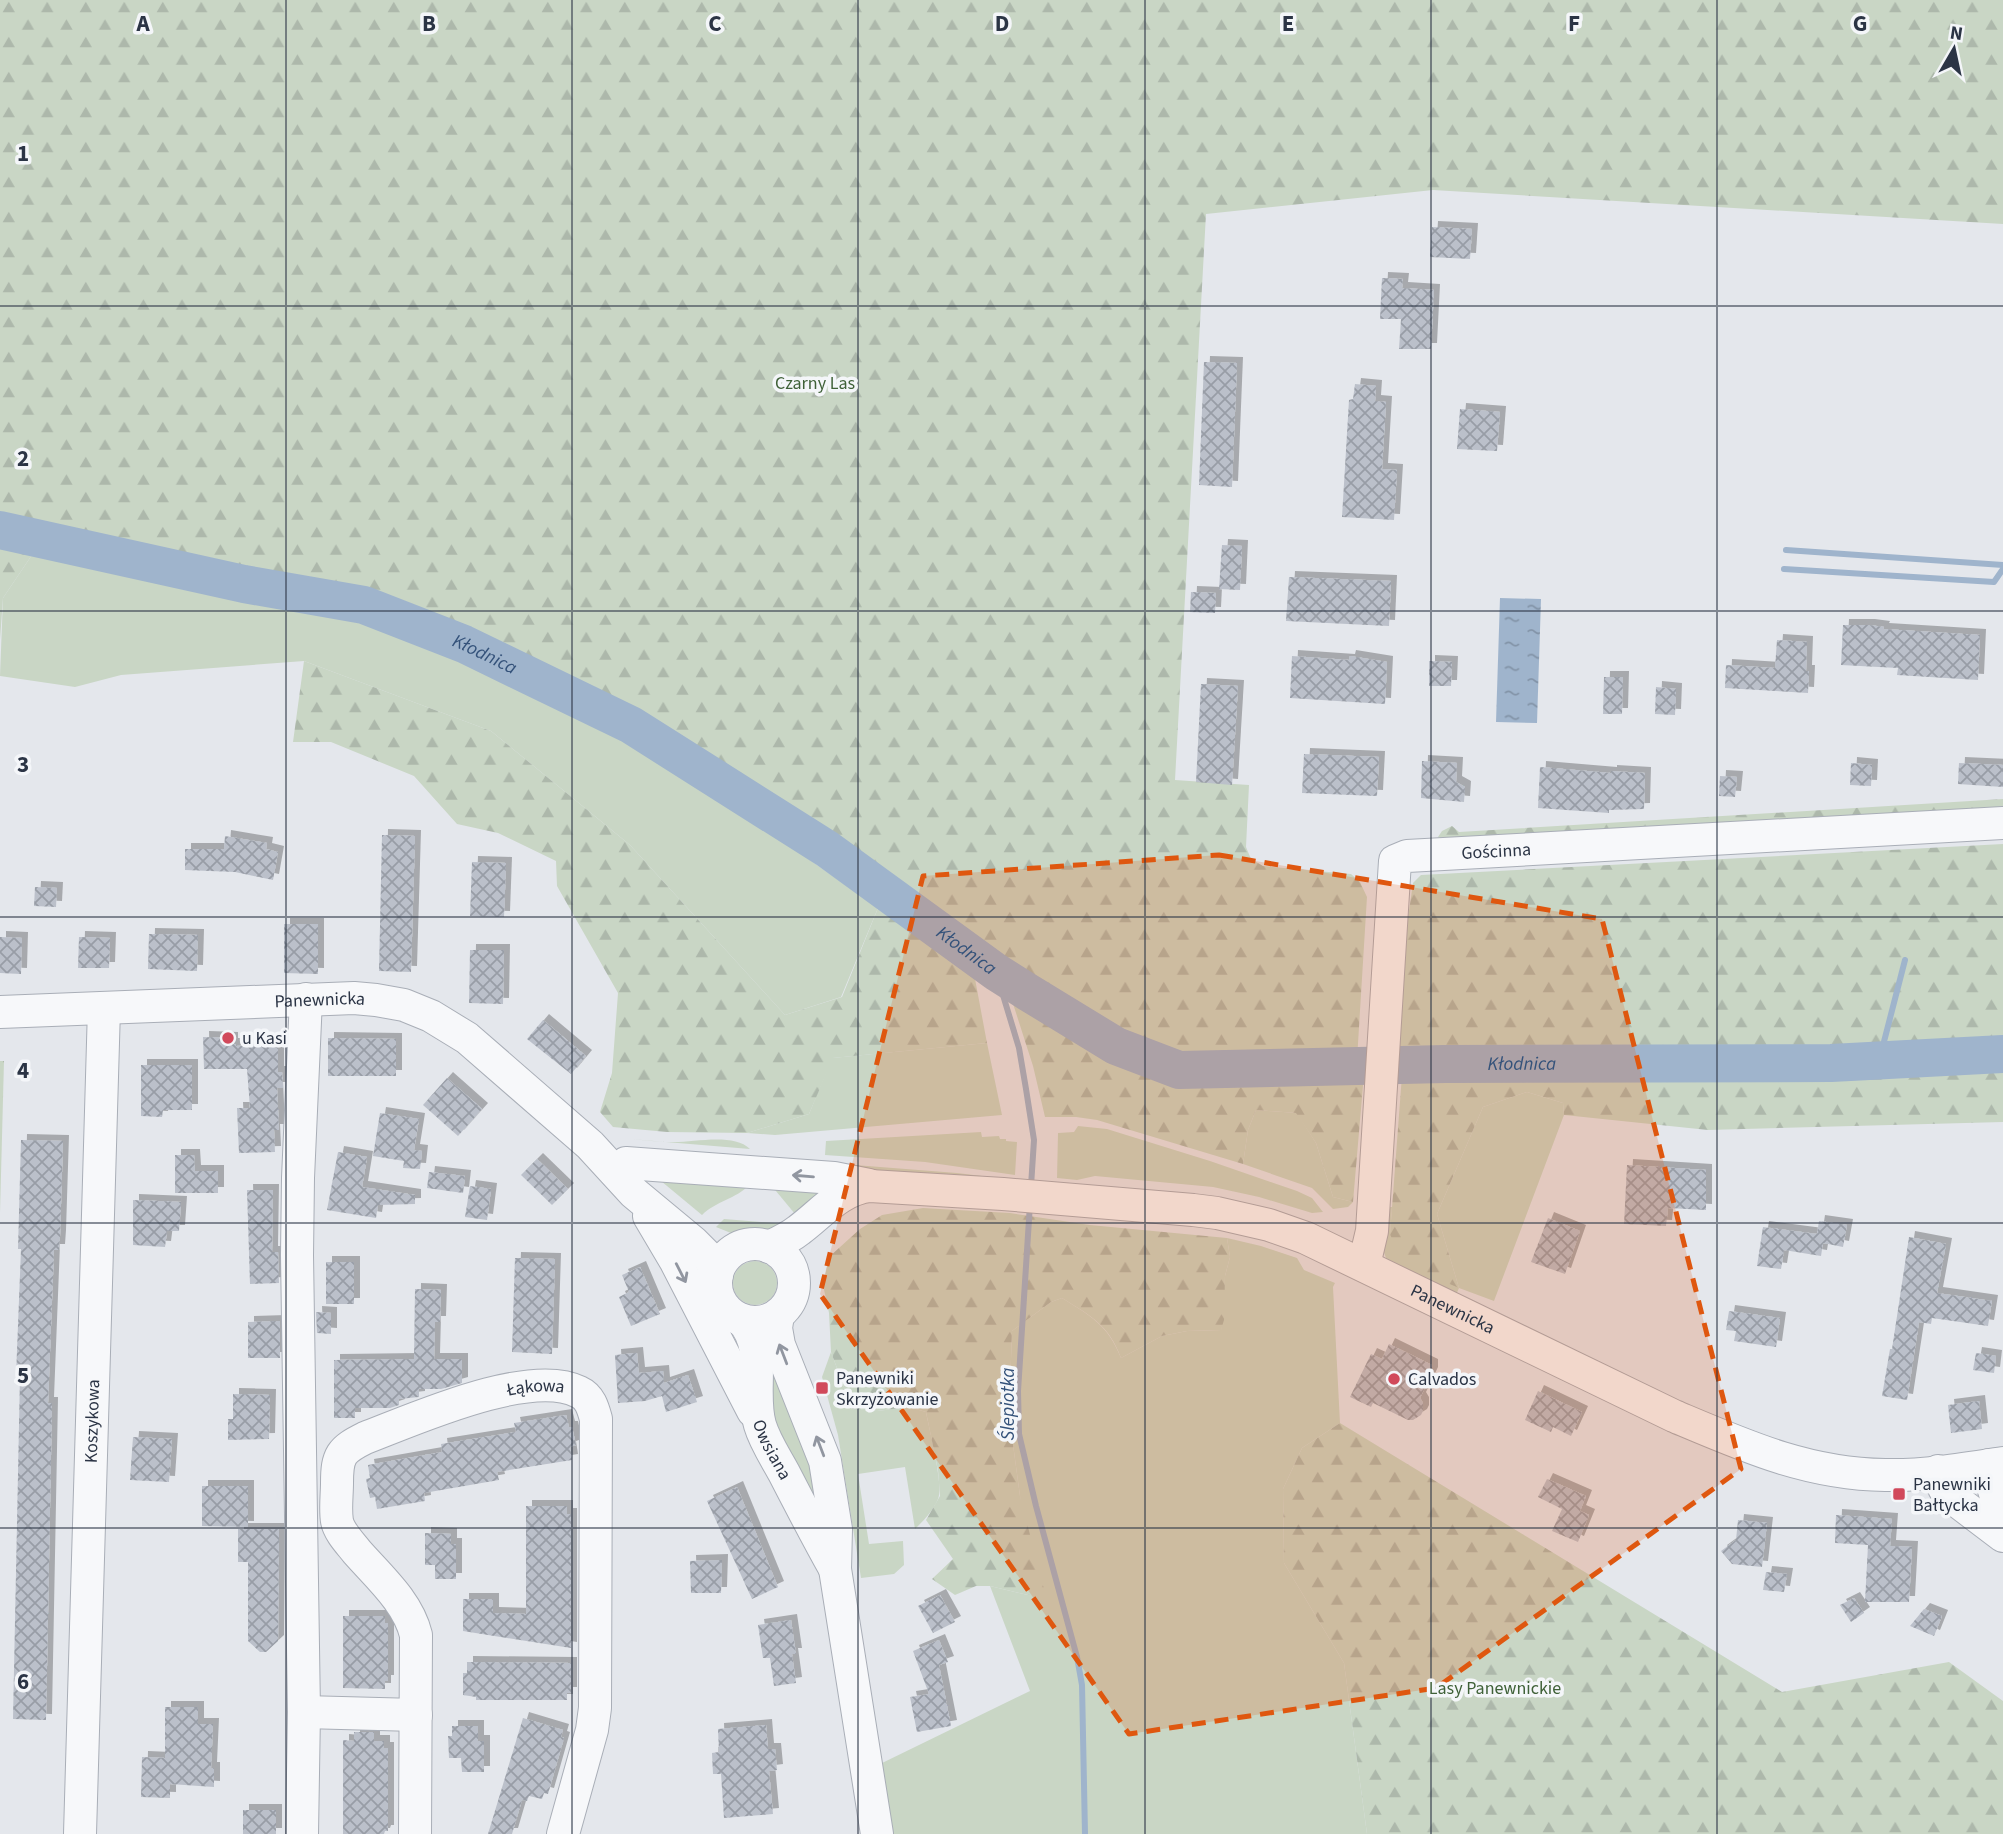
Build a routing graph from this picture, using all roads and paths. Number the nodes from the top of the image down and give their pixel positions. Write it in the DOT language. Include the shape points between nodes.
graph roads {
  1 [pos="2003,823"];
  2 [pos="306,999"];
  3 [pos="104,1008"];
  4 [pos="0,1012"];
  5 [pos="590,1145"];
  6 [pos="626,1163"];
  7 [pos="880,1187"];
  8 [pos="634,1193"];
  9 [pos="756,1246"];
  10 [pos="1364,1265"];
  11 [pos="717,1275"];
  12 [pos="793,1276"];
  13 [pos="778,1315"];
  14 [pos="742,1320"];
  15 [pos="760,1425"];
  16 [pos="1996,1464"];
  17 [pos="1938,1471"];
  18 [pos="833,1504"];
  19 [pos="802,1508"];
  20 [pos="2003,1519"];
  21 [pos="2003,1536"];
  22 [pos="835,1569"];
  23 [pos="304,1712"];
  24 [pos="416,1715"];
  25 [pos="80,1834"];
  26 [pos="303,1834"];
  27 [pos="415,1834"];
  28 [pos="563,1834"];
  29 [pos="877,1834"];
  1 -- 10 [label="street, Gościnna" via="1407,856 1395,861 1372,1231"];
  2 -- 3 [label="street, Panewnicka"];
  2 -- 5 [label="street, Panewnicka" via="376,1000 430,1016 467,1038"];
  2 -- 23 [label="street" via="297,1255"];
  3 -- 4 [label="street, Panewnicka"];
  3 -- 25 [label="street, Koszykowa"];
  5 -- 6 [label="street, Panewnicka"];
  5 -- 8 [label="street, Panewnicka"];
  7 -- 6 [label="street, one-way" via="846,1179"];
  6 -- 9 [label="street, Panewnicka" via="711,1231 731,1243"];
  7 -- 9 [label="street, Panewnicka" via="862,1187 838,1197 784,1240"];
  7 -- 10 [label="street, Panewnicka" via="1226,1215 1288,1231"];
  7 -- 12 [label="street" via="813,1243"];
  8 -- 11 [label="street, Panewnicka" via="693,1242 710,1259"];
  8 -- 15 [label="street, one-way"];
  9 -- 11 [label="street" via="730,1253"];
  9 -- 12 [label="street" via="783,1256"];
  10 -- 17 [label="street, Panewnicka" via="1674,1416 1756,1451 1856,1474"];
  11 -- 14 [label="street" via="722,1306"];
  12 -- 13 [label="street" via="792,1297"];
  13 -- 14 [label="street" via="759,1322"];
  18 -- 13 [label="street, Owsiana, one-way" via="822,1452 779,1345"];
  14 -- 15 [label="street, Owsiana" via="755,1342"];
  15 -- 19 [label="street, Owsiana"];
  16 -- 17 [label="street, Panewnicka"];
  16 -- 20 [label="street" via="1993,1487"];
  17 -- 21 [label="street" via="1949,1495"];
  18 -- 19 [label="street" via="814,1515"];
  18 -- 22 [label="street, Owsiana"];
  19 -- 22 [label="street, Owsiana"];
  22 -- 29 [label="street, Owsiana"];
  23 -- 24 [label="street"];
  23 -- 26 [label="street"];
  24 -- 27 [label="street, Łąkowa"];
  24 -- 28 [label="street, Łąkowa" via="412,1620 337,1522 340,1455 365,1438 497,1391 555,1385 580,1392 591,1402 596,1419 596,1685 592,1730"];
}
